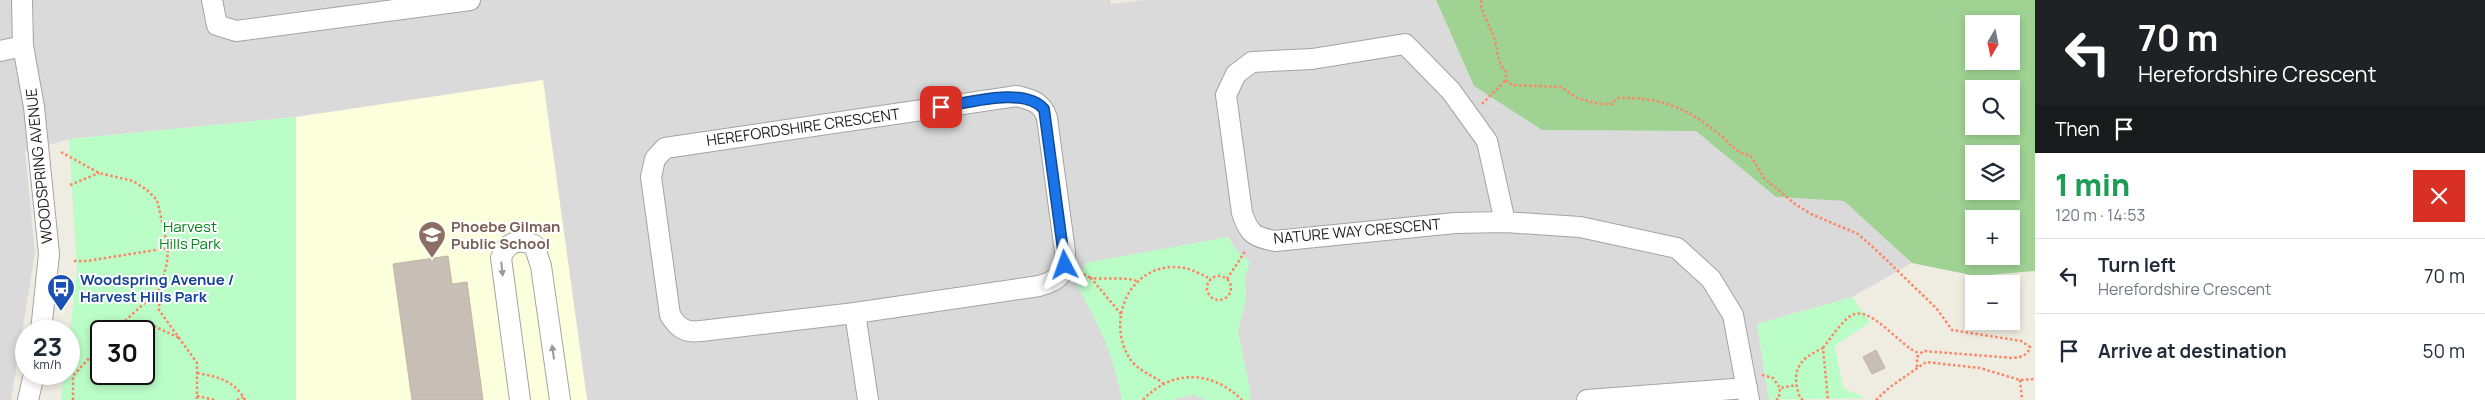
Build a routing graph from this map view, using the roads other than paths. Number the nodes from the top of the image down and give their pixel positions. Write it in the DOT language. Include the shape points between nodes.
graph roads {
  1 [pos="22,0"];
  2 [pos="212,0"];
  3 [pos="470,0"];
  4 [pos="23,46"];
  5 [pos="0,51"];
  6 [pos="1505,222"];
  7 [pos="856,313"];
  8 [pos="42,320"];
  9 [pos="31,385"];
  10 [pos="1748,394"];
  11 [pos="28,400"];
  12 [pos="520,400"];
  13 [pos="560,400"];
  14 [pos="868,400"];
  15 [pos="1586,400"];
  1 -- 4 [label="street, WOODSPRING AVENUE"];
  2 -- 3 [label="street" via="217,25 236,31"];
  4 -- 5 [label="street"];
  4 -- 8 [label="street, WOODSPRING AVENUE" via="34,107 49,254"];
  6 -- 6 [label="street, NATURE WAY CRESCENT" via="1488,141 1451,91 1404,44 1312,59 1252,62 1236,74 1226,95 1242,214 1247,228 1255,236 1275,241 1455,222"];
  6 -- 10 [label="street, NATURE WAY CRESCENT" via="1580,226 1677,248 1710,279 1733,315"];
  7 -- 7 [label="street, HEREFORDSHIRE CRESCENT" via="1040,286 1060,276 1065,265 1064,252 1047,118 1038,103 1017,96 676,145 664,148 655,159 651,177 670,315 684,331"];
  7 -- 14 [label="street"];
  9 -- 11 [label="street"];
  10 -- 15 [label="street"];
  13 -- 12 [label="street, one-way" via="542,266 534,245 525,241 513,242 504,248 501,258"];
}
